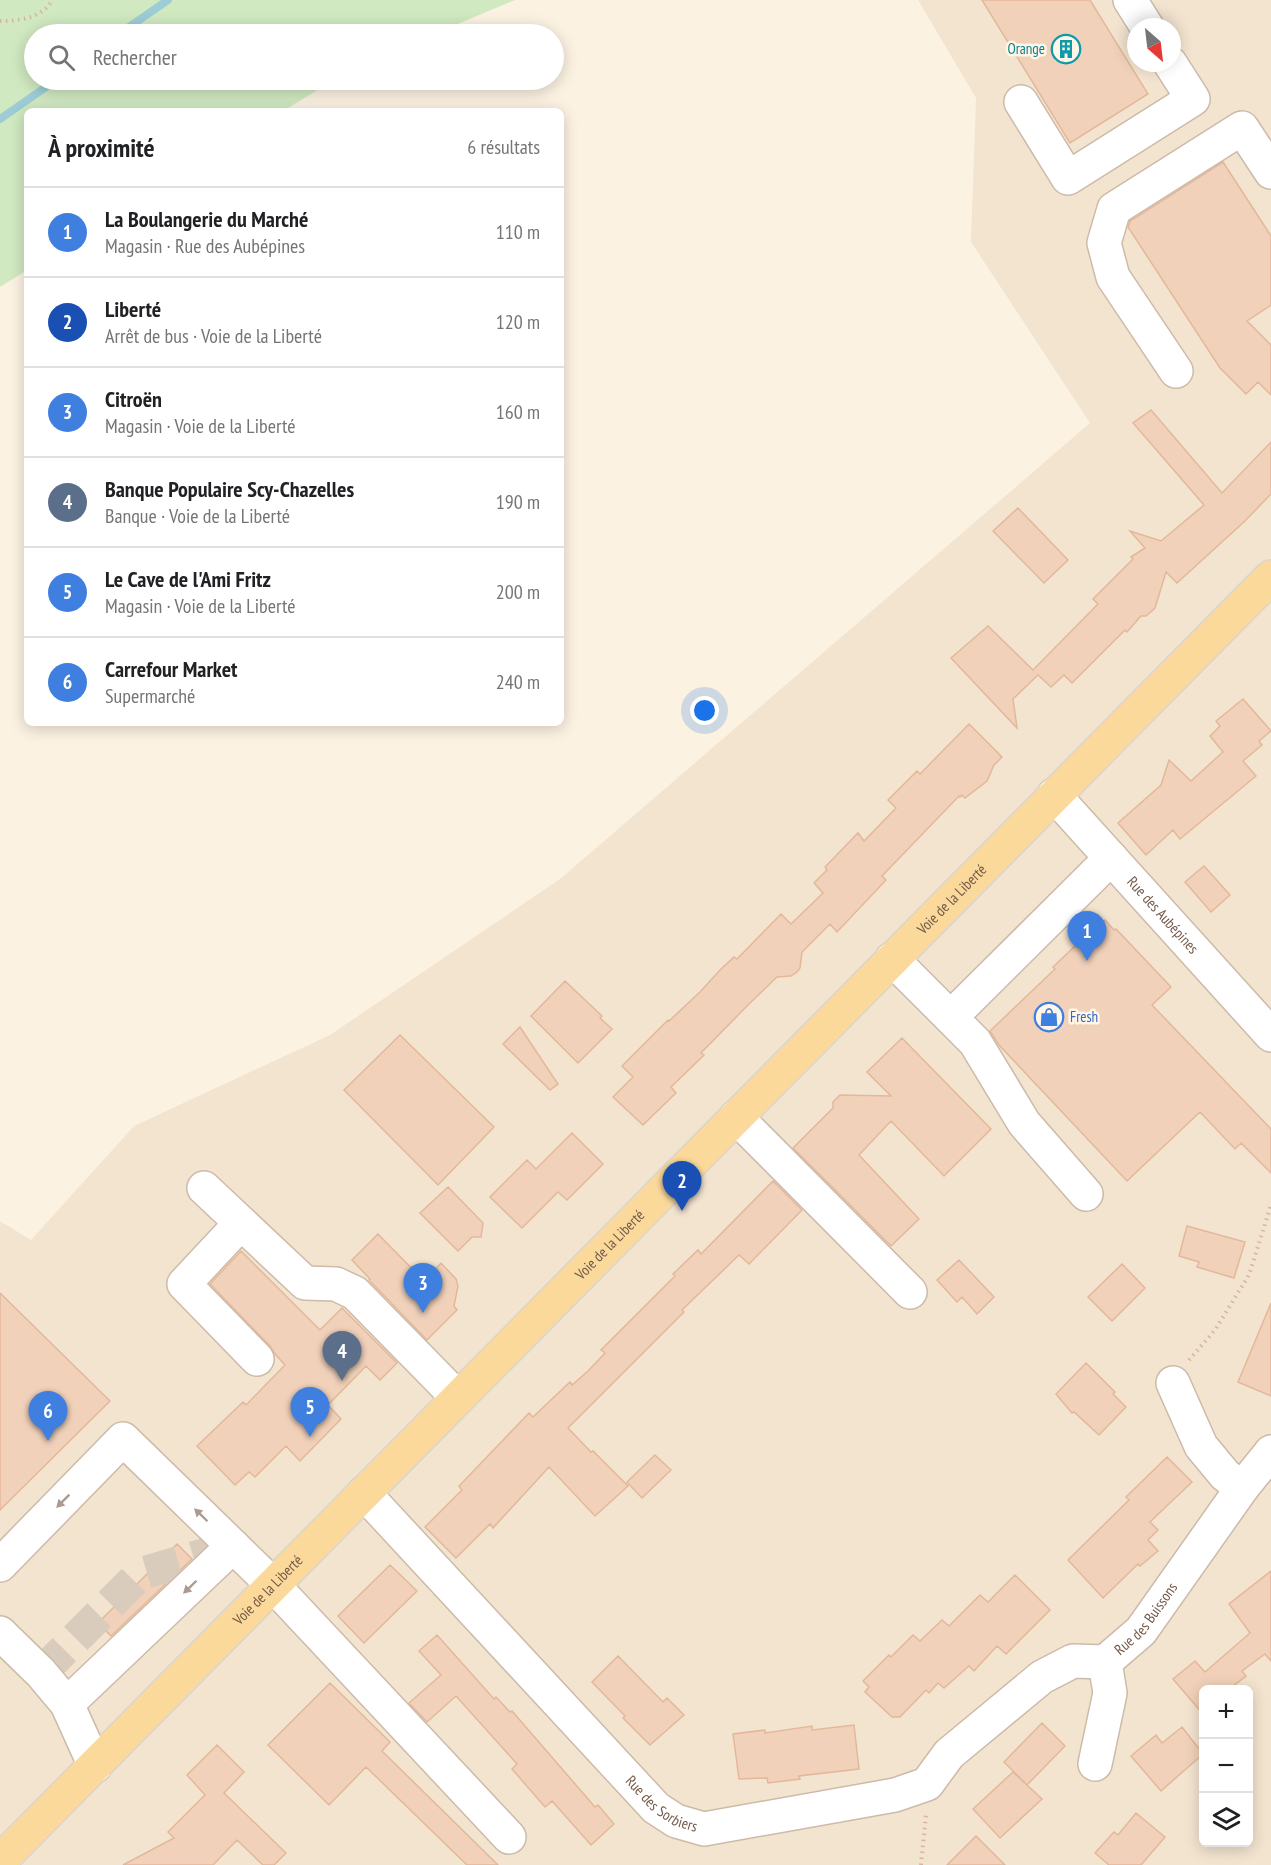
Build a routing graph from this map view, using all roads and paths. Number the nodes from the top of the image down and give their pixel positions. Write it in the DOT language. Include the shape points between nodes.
graph roads {
  1 [pos="52,0"];
  2 [pos="1130,0"];
  3 [pos="1141,18"];
  4 [pos="0,21"];
  5 [pos="1176,72"];
  6 [pos="1021,102"];
  7 [pos="1271,172"];
  8 [pos="1176,370"];
  9 [pos="1271,577"];
  10 [pos="1054,795"];
  11 [pos="1111,858"];
  12 [pos="892,959"];
  13 [pos="951,1017"];
  14 [pos="1271,1035"];
  15 [pos="736,1117"];
  16 [pos="204,1188"];
  17 [pos="1086,1194"];
  18 [pos="1271,1205"];
  19 [pos="242,1223"];
  20 [pos="910,1292"];
  21 [pos="257,1359"];
  22 [pos="1173,1383"];
  23 [pos="458,1398"];
  24 [pos="1271,1452"];
  25 [pos="1242,1488"];
  26 [pos="364,1493"];
  27 [pos="233,1546"];
  28 [pos="0,1565"];
  29 [pos="273,1586"];
  30 [pos="5,1638"];
  31 [pos="1106,1662"];
  32 [pos="67,1704"];
  33 [pos="1095,1764"];
  34 [pos="95,1766"];
  35 [pos="927,1784"];
  36 [pos="508,1837"];
  37 [pos="0,1862"];
  38 [pos="921,1865"];
  1 -- 4 [label="path" via="49,7 36,15"];
  2 -- 3 [label="street"];
  5 -- 6 [label="street" via="1193,99 1068,178"];
  7 -- 8 [label="street" via="1242,128 1114,209 1104,243 1113,277"];
  9 -- 10 [label="main road, Voie de la Liberté"];
  10 -- 11 [label="street, Rue des Aubépines"];
  10 -- 12 [label="main road, Voie de la Liberté"];
  11 -- 13 [label="street"];
  11 -- 14 [label="street, Rue des Aubépines"];
  12 -- 13 [label="street"];
  12 -- 15 [label="main road, Voie de la Liberté"];
  13 -- 17 [label="street" via="975,1042 1024,1123"];
  15 -- 20 [label="street"];
  15 -- 23 [label="main road, Voie de la Liberté"];
  16 -- 19 [label="street"];
  18 -- 22 [label="path" via="1249,1275 1215,1330"];
  19 -- 21 [label="street" via="184,1284"];
  19 -- 23 [label="street" via="305,1283 336,1284 355,1293"];
  22 -- 25 [label="street" via="1201,1446"];
  23 -- 26 [label="main road, Voie de la Liberté"];
  24 -- 25 [label="street, Rue des Buissons"];
  25 -- 31 [label="street, Rue des Buissons" via="1141,1631"];
  26 -- 29 [label="main road, Voie de la Liberté"];
  26 -- 35 [label="street, Rue des Sorbiers" via="656,1808 676,1821 704,1829 895,1795"];
  27 -- 28 [label="street, one-way" via="123,1439"];
  27 -- 29 [label="street"];
  27 -- 32 [label="street, one-way"];
  29 -- 34 [label="main road, Voie de la Liberté"];
  29 -- 36 [label="street"];
  30 -- 32 [label="street"];
  31 -- 33 [label="street, Rue des Buissons" via="1110,1693"];
  31 -- 35 [label="street" via="1073,1661 1042,1677 949,1754"];
  32 -- 34 [label="street"];
  34 -- 37 [label="main road, Voie de la Liberté"];
  35 -- 38 [label="path"];
}
